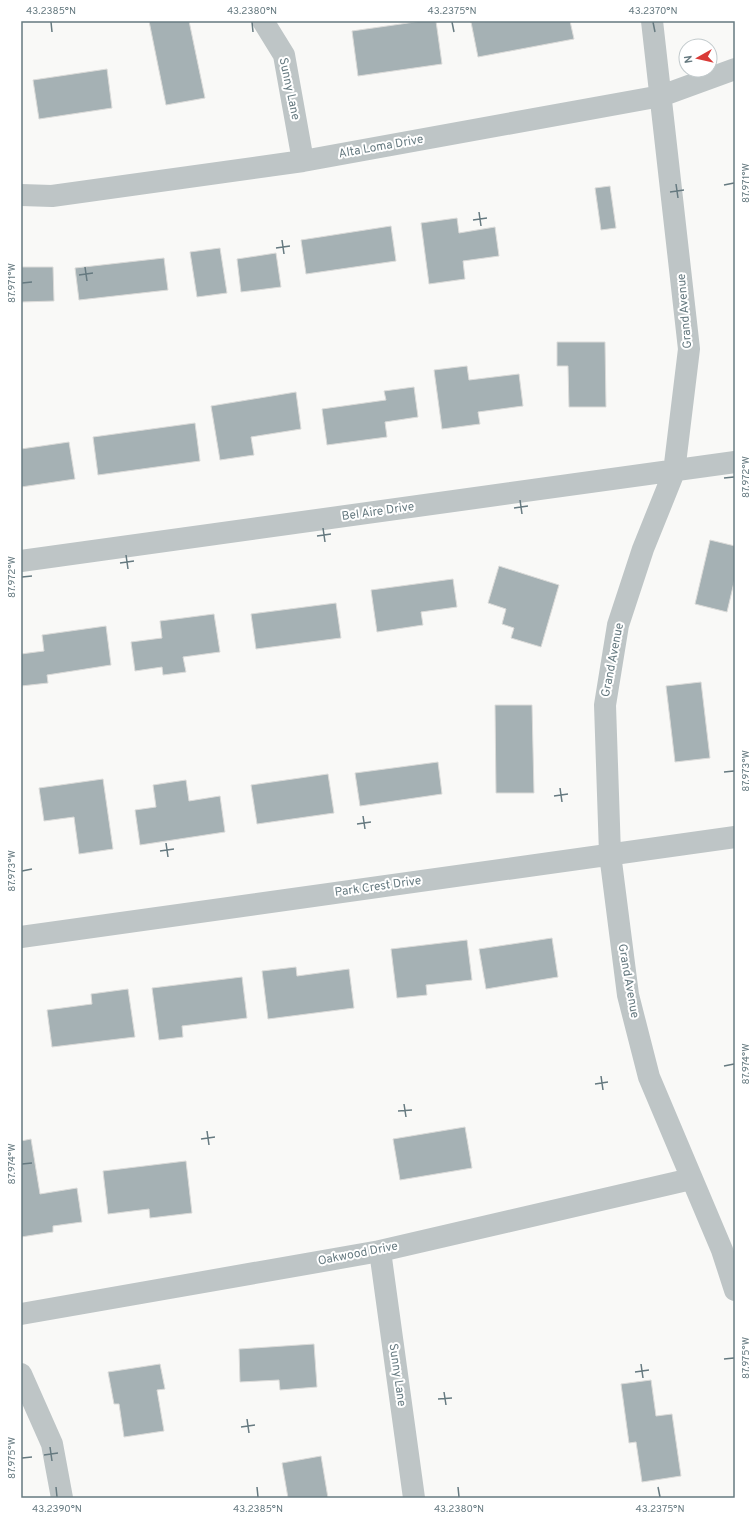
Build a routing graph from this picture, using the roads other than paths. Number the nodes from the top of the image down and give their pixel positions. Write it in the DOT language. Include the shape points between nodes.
graph roads {
  1 [pos="263,21"];
  2 [pos="652,21"];
  3 [pos="735,69"];
  4 [pos="661,96"];
  5 [pos="303,161"];
  6 [pos="21,195"];
  7 [pos="735,462"];
  8 [pos="674,472"];
  9 [pos="21,561"];
  10 [pos="735,837"];
  11 [pos="610,854"];
  12 [pos="21,937"];
  13 [pos="692,1179"];
  14 [pos="380,1251"];
  15 [pos="735,1290"];
  16 [pos="21,1314"];
  17 [pos="21,1374"];
  18 [pos="62,1498"];
  19 [pos="414,1498"];
  1 -- 5 [label="street, Sunny Lane" via="284,55"];
  2 -- 4 [label="street, Grand Avenue"];
  3 -- 4 [label="street, Alta Loma Drive"];
  4 -- 5 [label="street, Alta Loma Drive"];
  4 -- 8 [label="street, Grand Avenue" via="689,349"];
  5 -- 6 [label="street, Alta Loma Drive" via="52,196"];
  7 -- 8 [label="street, Bel Aire Drive"];
  8 -- 9 [label="street, Bel Aire Drive"];
  8 -- 11 [label="street, Grand Avenue" via="643,549 618,625 605,705"];
  10 -- 11 [label="street, Park Crest Drive"];
  11 -- 12 [label="street, Park Crest Drive"];
  11 -- 13 [label="street, Grand Avenue" via="628,995 649,1077"];
  13 -- 14 [label="street, Oakwood Drive"];
  13 -- 15 [label="street, Grand Avenue" via="722,1250"];
  14 -- 16 [label="street, Oakwood Drive"];
  14 -- 19 [label="street, Sunny Lane"];
  17 -- 18 [label="street" via="52,1444"];
}
